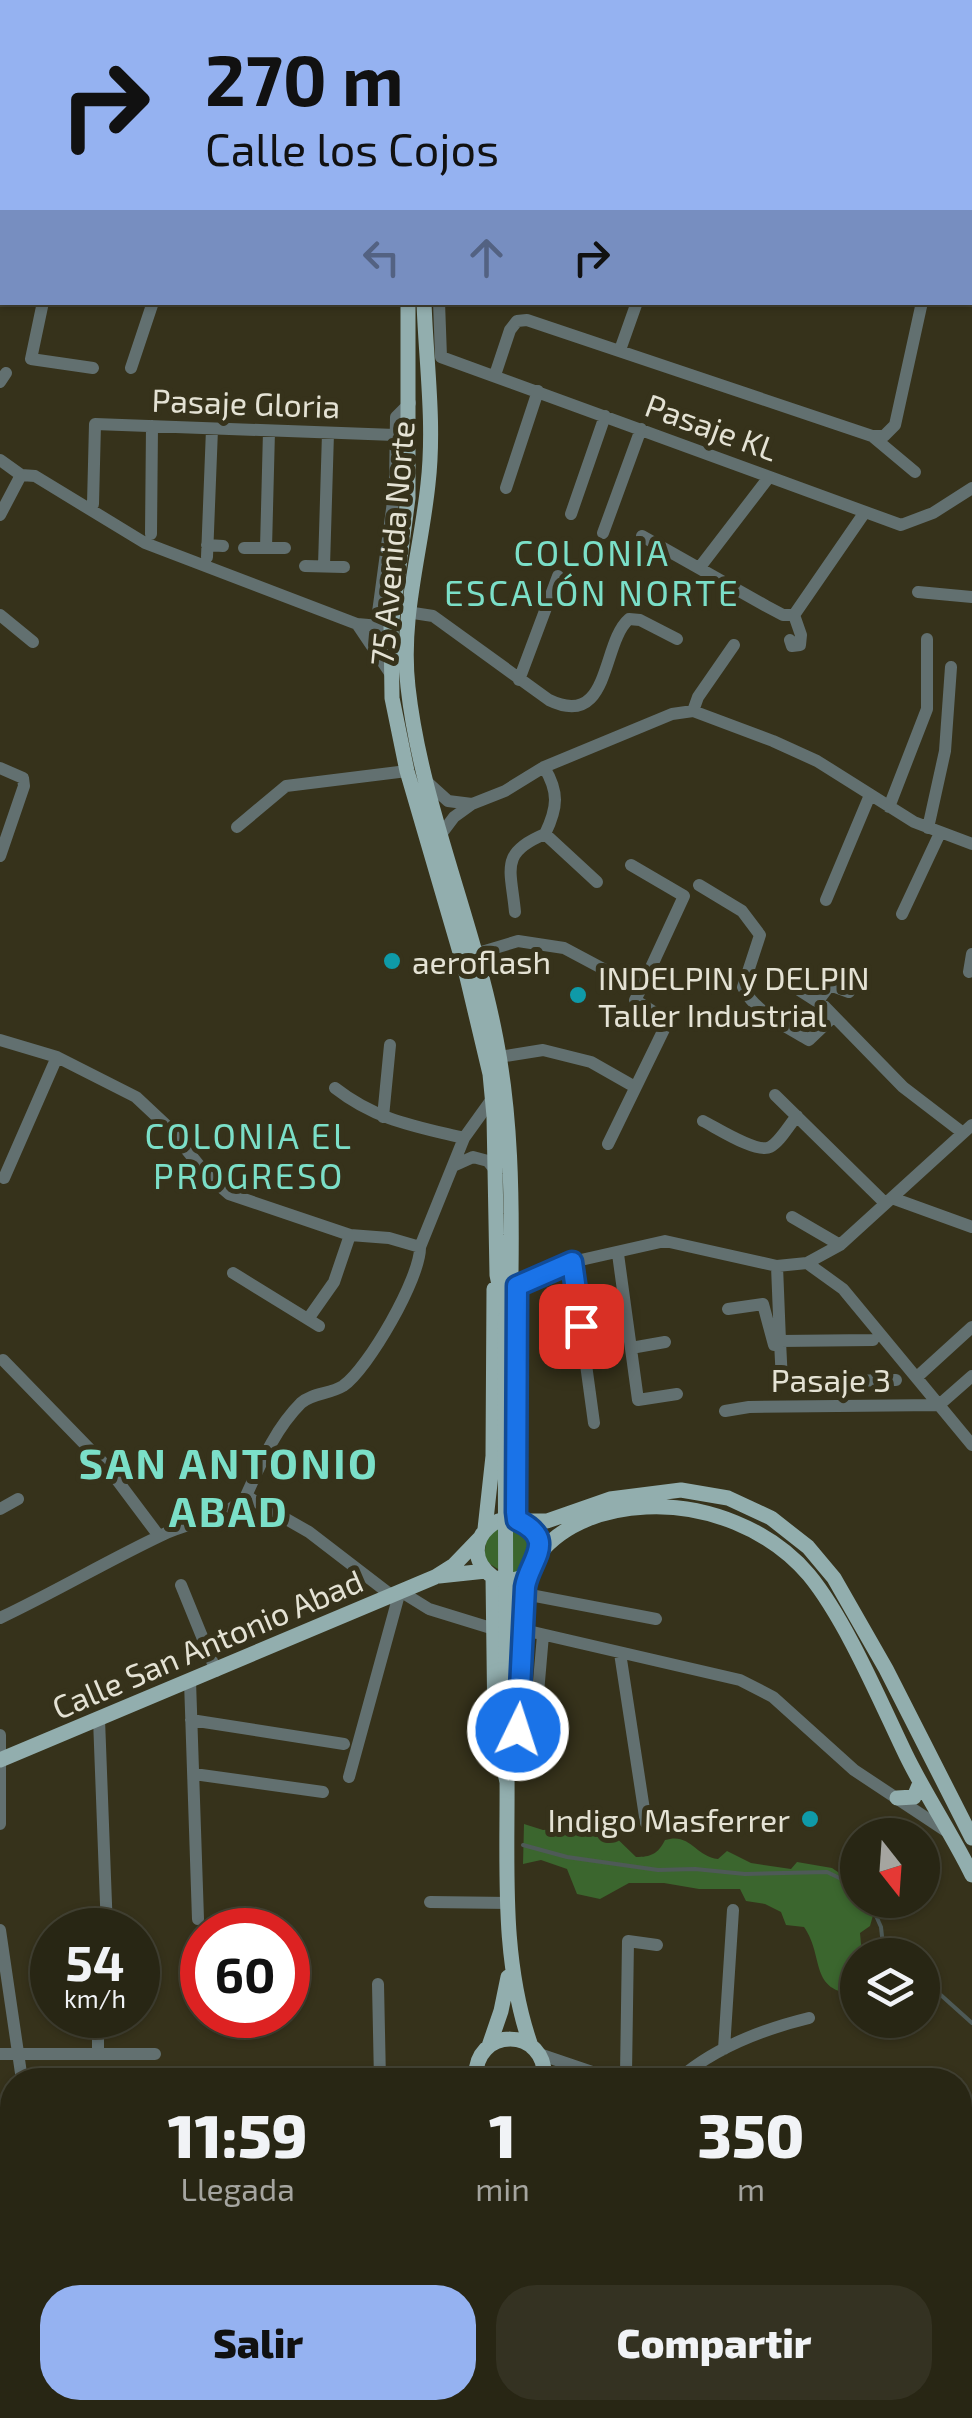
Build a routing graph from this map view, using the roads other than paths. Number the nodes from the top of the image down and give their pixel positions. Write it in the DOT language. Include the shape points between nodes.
graph roads {
  1 [pos="42,305"];
  2 [pos="151,305"];
  3 [pos="408,305"];
  4 [pos="424,305"];
  5 [pos="439,305"];
  6 [pos="635,305"];
  7 [pos="921,305"];
  8 [pos="620,350"];
  9 [pos="93,368"];
  10 [pos="130,368"];
  11 [pos="495,375"];
  12 [pos="538,391"];
  13 [pos="410,402"];
  14 [pos="605,416"];
  15 [pos="152,426"];
  16 [pos="212,429"];
  17 [pos="642,429"];
  18 [pos="269,431"];
  19 [pos="328,433"];
  20 [pos="395,435"];
  21 [pos="878,436"];
  22 [pos="0,460"];
  23 [pos="915,472"];
  24 [pos="21,475"];
  25 [pos="770,476"];
  26 [pos="972,478"];
  27 [pos="506,488"];
  28 [pos="966,492"];
  29 [pos="93,504"];
  30 [pos="865,512"];
  31 [pos="0,514"];
  32 [pos="570,514"];
  33 [pos="604,532"];
  34 [pos="151,534"];
  35 [pos="642,536"];
  36 [pos="223,546"];
  37 [pos="244,548"];
  38 [pos="266,548"];
  39 [pos="285,548"];
  40 [pos="305,566"];
  41 [pos="324,566"];
  42 [pos="344,567"];
  43 [pos="700,568"];
  44 [pos="558,576"];
  45 [pos="918,592"];
  46 [pos="972,597"];
  47 [pos="408,612"];
  48 [pos="0,615"];
  49 [pos="794,616"];
  50 [pos="356,624"];
  51 [pos="384,627"];
  52 [pos="677,639"];
  53 [pos="926,639"];
  54 [pos="790,640"];
  55 [pos="32,642"];
  56 [pos="734,645"];
  57 [pos="951,667"];
  58 [pos="390,673"];
  59 [pos="519,680"];
  60 [pos="693,711"];
  61 [pos="544,767"];
  62 [pos="0,768"];
  63 [pos="408,771"];
  64 [pos="428,782"];
  65 [pos="870,795"];
  66 [pos="472,804"];
  67 [pos="889,807"];
  68 [pos="236,827"];
  69 [pos="934,831"];
  70 [pos="442,833"];
  71 [pos="544,834"];
  72 [pos="972,844"];
  73 [pos="0,856"];
  74 [pos="631,864"];
  75 [pos="597,882"];
  76 [pos="699,885"];
  77 [pos="826,900"];
  78 [pos="515,912"];
  79 [pos="902,914"];
  80 [pos="475,954"];
  81 [pos="972,954"];
  82 [pos="970,972"];
  83 [pos="641,989"];
  84 [pos="798,990"];
  85 [pos="850,992"];
  86 [pos="818,1001"];
  87 [pos="833,1017"];
  88 [pos="0,1040"];
  89 [pos="390,1045"];
  90 [pos="499,1057"];
  91 [pos="57,1058"];
  92 [pos="636,1086"];
  93 [pos="335,1088"];
  94 [pos="776,1096"];
  95 [pos="492,1099"];
  96 [pos="796,1116"];
  97 [pos="384,1117"];
  98 [pos="703,1122"];
  99 [pos="968,1129"];
  100 [pos="464,1138"];
  101 [pos="608,1144"];
  102 [pos="451,1168"];
  103 [pos="495,1170"];
  104 [pos="4,1178"];
  105 [pos="889,1200"];
  106 [pos="792,1217"];
  107 [pos="972,1226"];
  108 [pos="350,1235"];
  109 [pos="840,1245"];
  110 [pos="420,1248"];
  111 [pos="618,1254"];
  112 [pos="572,1262"];
  113 [pos="807,1263"];
  114 [pos="777,1266"];
  115 [pos="234,1273"];
  116 [pos="508,1278"];
  117 [pos="728,1308"];
  118 [pos="972,1326"];
  119 [pos="873,1340"];
  120 [pos="665,1342"];
  121 [pos="778,1344"];
  122 [pos="631,1348"];
  123 [pos="3,1360"];
  124 [pos="972,1376"];
  125 [pos="917,1377"];
  126 [pos="896,1380"];
  127 [pos="677,1394"];
  128 [pos="938,1406"];
  129 [pos="725,1411"];
  130 [pos="594,1423"];
  131 [pos="972,1445"];
  132 [pos="246,1496"];
  133 [pos="18,1499"];
  134 [pos="0,1510"];
  135 [pos="520,1520"];
  136 [pos="482,1534"];
  137 [pos="158,1536"];
  138 [pos="540,1554"];
  139 [pos="490,1574"];
  140 [pos="527,1574"];
  141 [pos="435,1576"];
  142 [pos="181,1586"];
  143 [pos="396,1593"];
  144 [pos="525,1594"];
  145 [pos="0,1618"];
  146 [pos="656,1619"];
  147 [pos="494,1629"];
  148 [pos="524,1630"];
  149 [pos="543,1635"];
  150 [pos="620,1653"];
  151 [pos="216,1671"];
  152 [pos="190,1681"];
  153 [pos="98,1719"];
  154 [pos="191,1720"];
  155 [pos="0,1735"];
  156 [pos="344,1744"];
  157 [pos="534,1752"];
  158 [pos="0,1760"];
  159 [pos="194,1774"];
  160 [pos="349,1776"];
  161 [pos="507,1782"];
  162 [pos="920,1782"];
  163 [pos="323,1792"];
  164 [pos="897,1798"];
  165 [pos="646,1823"];
  166 [pos="0,1824"];
  167 [pos="968,1824"];
  168 [pos="952,1835"];
  169 [pos="972,1838"];
  170 [pos="972,1875"];
  171 [pos="430,1902"];
  172 [pos="509,1903"];
  173 [pos="106,1908"];
  174 [pos="198,1908"];
  175 [pos="733,1910"];
  176 [pos="0,1930"];
  177 [pos="656,1944"];
  178 [pos="510,1964"];
  179 [pos="378,1984"];
  180 [pos="809,2018"];
  181 [pos="98,2038"];
  182 [pos="489,2046"];
  183 [pos="724,2049"];
  184 [pos="535,2050"];
  185 [pos="16,2052"];
  186 [pos="98,2052"];
  187 [pos="0,2054"];
  188 [pos="155,2054"];
  189 [pos="19,2068"];
  190 [pos="380,2068"];
  191 [pos="476,2068"];
  192 [pos="543,2068"];
  193 [pos="571,2068"];
  194 [pos="626,2068"];
  195 [pos="696,2068"];
  1 -- 9 [label="street" via="32,359"];
  2 -- 10 [label="street"];
  3 -- 13 [label="main road, 75 Avenida Norte"];
  4 -- 47 [label="main road, 75 Avenida Norte" via="430,449"];
  5 -- 11 [label="street, Pasaje KL" via="441,358"];
  6 -- 8 [label="street"];
  7 -- 21 [label="street" via="895,426"];
  8 -- 11 [label="street" via="517,321"];
  8 -- 21 [label="street"];
  11 -- 12 [label="street, Pasaje KL"];
  12 -- 14 [label="street, Pasaje KL"];
  12 -- 27 [label="street"];
  13 -- 20 [label="street" via="396,417"];
  13 -- 51 [label="main road, 75 Avenida Norte" via="408,498"];
  14 -- 17 [label="street, Pasaje KL"];
  14 -- 32 [label="street"];
  15 -- 16 [label="street, Pasaje Gloria"];
  15 -- 29 [label="street, Pasaje Gloria" via="95,424"];
  15 -- 34 [label="street"];
  16 -- 18 [label="street, Pasaje Gloria"];
  16 -- 36 [label="street" via="207,551"];
  17 -- 25 [label="street, Pasaje KL"];
  17 -- 33 [label="street"];
  18 -- 19 [label="street, Pasaje Gloria"];
  18 -- 38 [label="street"];
  19 -- 20 [label="street, Pasaje Gloria"];
  19 -- 41 [label="street"];
  20 -- 51 [label="street"];
  21 -- 23 [label="street"];
  22 -- 24 [label="street"];
  24 -- 31 [label="street"];
  24 -- 50 [label="street" via="35,476 145,544"];
  25 -- 30 [label="street, Pasaje KL"];
  25 -- 43 [label="street"];
  26 -- 28 [label="street"];
  28 -- 30 [label="street, Pasaje KL" via="910,524"];
  30 -- 49 [label="street"];
  35 -- 43 [label="street"];
  37 -- 38 [label="street"];
  38 -- 39 [label="street"];
  40 -- 41 [label="street"];
  41 -- 42 [label="street"];
  43 -- 49 [label="street"];
  44 -- 59 [label="street"];
  45 -- 46 [label="street"];
  47 -- 59 [label="street" via="433,616"];
  47 -- 64 [label="main road, 75 Avenida Norte" via="408,690"];
  48 -- 55 [label="street"];
  49 -- 54 [label="street" via="800,645"];
  50 -- 51 [label="street"];
  50 -- 58 [label="street"];
  51 -- 58 [label="main road, 75 Avenida Norte"];
  52 -- 59 [label="street" via="629,619 620,626 600,688 583,703 549,700"];
  53 -- 67 [label="street" via="927,710"];
  56 -- 60 [label="street"];
  57 -- 69 [label="street"];
  58 -- 63 [label="main road, 75 Avenida Norte"];
  60 -- 61 [label="street"];
  60 -- 65 [label="street" via="788,748"];
  61 -- 66 [label="street"];
  61 -- 71 [label="street" via="556,788 556,807"];
  62 -- 73 [label="street" via="22,778 24,786"];
  63 -- 68 [label="street" via="286,786"];
  63 -- 95 [label="main road, 75 Avenida Norte" via="466,973"];
  64 -- 66 [label="street" via="448,800"];
  64 -- 70 [label="main road, 75 Avenida Norte"];
  65 -- 67 [label="street"];
  65 -- 77 [label="street"];
  66 -- 70 [label="street"];
  67 -- 69 [label="street"];
  69 -- 72 [label="street"];
  69 -- 79 [label="street"];
  70 -- 80 [label="main road, 75 Avenida Norte"];
  71 -- 75 [label="street"];
  71 -- 78 [label="street" via="514,851"];
  74 -- 83 [label="street" via="684,896"];
  76 -- 87 [label="street" via="742,911 760,935 742,986 746,994 808,1040"];
  80 -- 83 [label="street" via="518,941 564,948"];
  80 -- 90 [label="main road, 75 Avenida Norte"];
  81 -- 82 [label="street"];
  83 -- 92 [label="street" via="635,1000 668,1021"];
  84 -- 86 [label="street"];
  85 -- 86 [label="street" via="830,985"];
  86 -- 87 [label="street"];
  87 -- 99 [label="street" via="903,1087"];
  88 -- 91 [label="street"];
  89 -- 97 [label="street"];
  90 -- 92 [label="street" via="544,1050 591,1062"];
  90 -- 116 [label="main road, 75 Avenida Norte" via="508,1138"];
  91 -- 104 [label="street"];
  91 -- 108 [label="street" via="136,1097 229,1194"];
  92 -- 101 [label="street"];
  93 -- 97 [label="street"];
  94 -- 96 [label="street"];
  95 -- 100 [label="street"];
  95 -- 103 [label="main road, 75 Avenida Norte"];
  96 -- 98 [label="street" via="765,1149"];
  96 -- 105 [label="street"];
  97 -- 100 [label="street"];
  99 -- 105 [label="street"];
  100 -- 102 [label="street"];
  102 -- 103 [label="street" via="473,1157"];
  102 -- 110 [label="street"];
  103 -- 116 [label="main road, 75 Avenida Norte"];
  105 -- 107 [label="street"];
  105 -- 109 [label="street"];
  106 -- 109 [label="street"];
  108 -- 110 [label="street"];
  108 -- 115 [label="street" via="313,1322"];
  109 -- 113 [label="street"];
  110 -- 132 [label="street" via="395,1314 360,1372 339,1388 305,1399 285,1420"];
  111 -- 112 [label="street"];
  111 -- 114 [label="street" via="666,1240"];
  111 -- 122 [label="street"];
  112 -- 116 [label="street"];
  112 -- 130 [label="street"];
  113 -- 114 [label="street"];
  113 -- 125 [label="street" via="843,1289"];
  114 -- 121 [label="street"];
  116 -- 135 [label="main road"];
  116 -- 136 [label="main road" via="492,1299 492,1456"];
  116 -- 161 [label="main road, 75 Avenida Norte, bridge"];
  117 -- 121 [label="street" via="763,1304"];
  118 -- 125 [label="street"];
  119 -- 121 [label="street"];
  120 -- 122 [label="street"];
  121 -- 126 [label="street" via="782,1382"];
  122 -- 127 [label="street" via="638,1400"];
  123 -- 137 [label="street" via="108,1468"];
  124 -- 128 [label="street"];
  125 -- 128 [label="street"];
  128 -- 129 [label="street, Pasaje 3"];
  128 -- 131 [label="street"];
  132 -- 137 [label="street" via="222,1516"];
  132 -- 143 [label="street"];
  133 -- 134 [label="street"];
  135 -- 136 [label="main road" via="502,1519"];
  135 -- 138 [label="main road" via="538,1538"];
  135 -- 167 [label="main road" via="547,1521 610,1499 681,1490 728,1498 771,1518 834,1578"];
  136 -- 139 [label="main road" via="478,1556"];
  136 -- 141 [label="main road, Calle San Antonio Abad"];
  137 -- 145 [label="street"];
  138 -- 140 [label="main road"];
  138 -- 162 [label="main road" via="563,1530 624,1508 698,1510 762,1536 825,1599"];
  139 -- 140 [label="main road" via="510,1580"];
  139 -- 141 [label="main road, Calle San Antonio Abad"];
  139 -- 147 [label="main road"];
  140 -- 144 [label="main road"];
  141 -- 143 [label="main road, Calle San Antonio Abad"];
  142 -- 151 [label="street"];
  143 -- 147 [label="street"];
  143 -- 151 [label="main road, Calle San Antonio Abad"];
  143 -- 160 [label="street"];
  144 -- 146 [label="street"];
  144 -- 148 [label="main road"];
  147 -- 161 [label="main road" via="495,1730"];
  148 -- 149 [label="street"];
  148 -- 161 [label="main road" via="518,1730"];
  149 -- 150 [label="street"];
  149 -- 157 [label="street"];
  150 -- 164 [label="street" via="740,1680 773,1697 854,1770"];
  150 -- 165 [label="street"];
  151 -- 152 [label="main road, Calle San Antonio Abad"];
  152 -- 153 [label="main road, Calle San Antonio Abad"];
  152 -- 154 [label="street"];
  153 -- 158 [label="main road, Calle San Antonio Abad"];
  153 -- 173 [label="street"];
  154 -- 156 [label="street"];
  154 -- 159 [label="street"];
  155 -- 158 [label="street"];
  158 -- 166 [label="street"];
  159 -- 163 [label="street"];
  159 -- 174 [label="street"];
  161 -- 172 [label="main road"];
  162 -- 164 [label="main road" via="914,1796"];
  162 -- 168 [label="main road"];
  164 -- 168 [label="street"];
  167 -- 169 [label="main road"];
  168 -- 170 [label="main road"];
  171 -- 172 [label="street"];
  172 -- 178 [label="main road"];
  175 -- 183 [label="street"];
  176 -- 185 [label="street"];
  177 -- 194 [label="street" via="628,1940"];
  178 -- 182 [label="main road"];
  178 -- 184 [label="main road" via="517,2006"];
  179 -- 190 [label="street"];
  180 -- 183 [label="street"];
  181 -- 186 [label="street"];
  182 -- 184 [label="main road" via="510,2039"];
  182 -- 191 [label="main road"];
  183 -- 195 [label="street"];
  184 -- 192 [label="main road"];
  184 -- 193 [label="street"];
  185 -- 186 [label="street"];
  185 -- 187 [label="street"];
  185 -- 189 [label="street"];
  186 -- 188 [label="street"];
}
